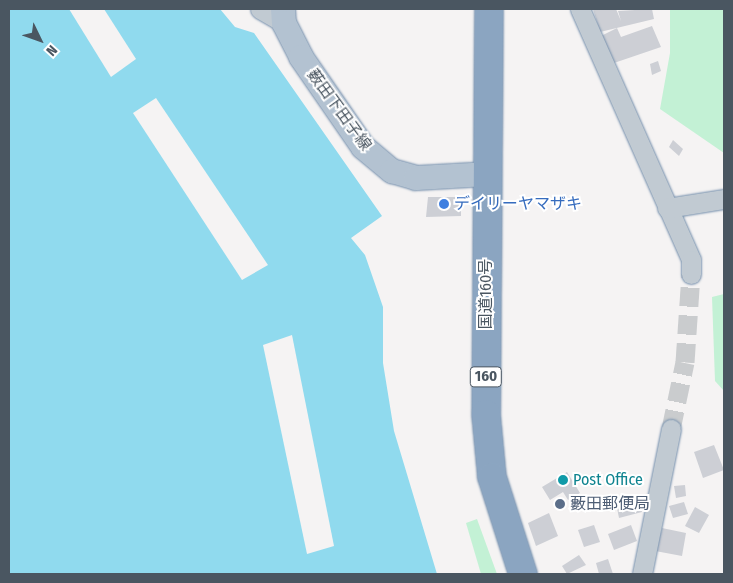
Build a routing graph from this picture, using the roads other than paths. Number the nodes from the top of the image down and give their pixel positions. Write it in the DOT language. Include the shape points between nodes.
graph roads {
  1 [pos="260,9"];
  2 [pos="489,9"];
  3 [pos="580,9"];
  4 [pos="283,16"];
  5 [pos="487,174"];
  6 [pos="724,199"];
  7 [pos="667,208"];
  8 [pos="691,274"];
  9 [pos="672,429"];
  10 [pos="523,574"];
  11 [pos="642,574"];
  1 -- 4 [label="street"];
  2 -- 5 [label="highway, 国道160号 / 160"];
  3 -- 7 [label="street"];
  4 -- 5 [label="main road, 薮田下田子線" via="300,57 363,147 392,171 416,178"];
  5 -- 10 [label="highway, 国道160号 / 160" via="486,414 492,477"];
  6 -- 7 [label="street"];
  7 -- 8 [label="street" via="690,260"];
  9 -- 11 [label="street"];
}
